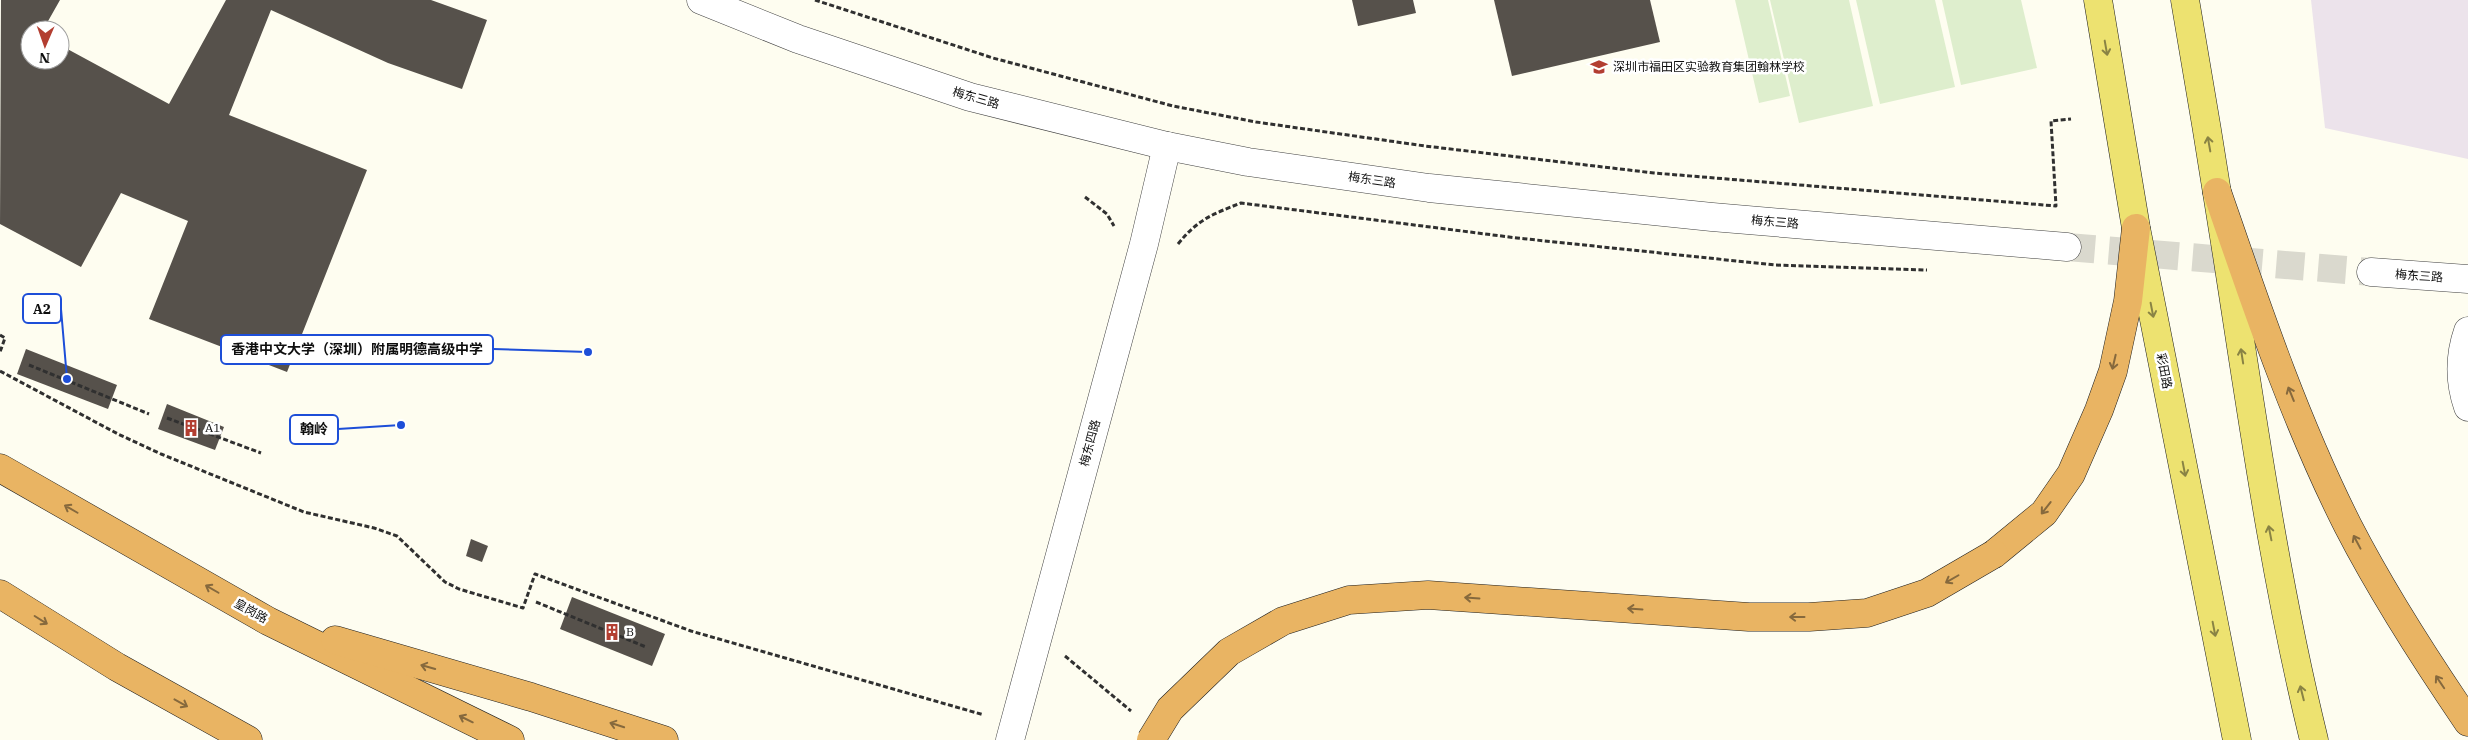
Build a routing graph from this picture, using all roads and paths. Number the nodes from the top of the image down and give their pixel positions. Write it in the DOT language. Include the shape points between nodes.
graph roads {
  1 [pos="701,0"];
  2 [pos="815,0"];
  3 [pos="2098,0"];
  4 [pos="2185,0"];
  5 [pos="2071,119"];
  6 [pos="1167,146"];
  7 [pos="2217,192"];
  8 [pos="1085,197"];
  9 [pos="2136,228"];
  10 [pos="1116,229"];
  11 [pos="2067,247"];
  12 [pos="1174,250"];
  13 [pos="1933,270"];
  14 [pos="2371,272"];
  15 [pos="2468,279"];
  16 [pos="2468,332"];
  17 [pos="0,335"];
  18 [pos="0,352"];
  19 [pos="29,365"];
  20 [pos="0,371"];
  21 [pos="2468,407"];
  22 [pos="149,414"];
  23 [pos="167,418"];
  24 [pos="261,453"];
  25 [pos="0,468"];
  26 [pos="0,594"];
  27 [pos="536,602"];
  28 [pos="268,621"];
  29 [pos="646,647"];
  30 [pos="1062,654"];
  31 [pos="985,716"];
  32 [pos="1136,716"];
  33 [pos="2468,722"];
  34 [pos="243,739"];
  35 [pos="510,740"];
  36 [pos="664,740"];
  37 [pos="1010,740"];
  38 [pos="1151,740"];
  39 [pos="2237,740"];
  40 [pos="2314,740"];
  1 -- 6 [label="street, 梅东三路" via="798,39 970,97"];
  2 -- 5 [label="path" via="993,58 1173,106 1407,144 1654,174 2056,206 2051,121"];
  3 -- 9 [label="main road, 彩田路, one-way"];
  7 -- 4 [label="main road, one-way"];
  6 -- 11 [label="street, 梅东三路" via="1248,162 1430,188"];
  6 -- 37 [label="street, 梅东四路" via="1142,253"];
  33 -- 7 [label="highway, one-way" via="2388,598 2348,525 2265,331"];
  40 -- 7 [label="main road, one-way" via="2296,669 2269,528"];
  8 -- 10 [label="path" via="1107,214"];
  9 -- 38 [label="highway, one-way, bridge" via="2128,301 2112,371 2071,474 2044,512 1994,554 1927,593 1867,612 1809,617 1749,617 1428,595 1349,600 1283,621 1229,652 1170,709"];
  9 -- 39 [label="main road, 彩田路, one-way"];
  12 -- 13 [label="path" via="1191,228 1211,215 1241,203 1517,238 1775,265"];
  14 -- 15 [label="street, 梅东三路"];
  16 -- 21 [label="street" via="2462,346 2460,370"];
  17 -- 18 [label="path" via="6,338"];
  19 -- 22 [label="path"];
  20 -- 31 [label="path" via="118,434 188,465 304,512 397,536 445,582 458,588 523,608 535,574 691,631"];
  23 -- 24 [label="path"];
  28 -- 25 [label="highway, 皇岗路, one-way"];
  26 -- 34 [label="highway, one-way" via="117,667"];
  27 -- 29 [label="path"];
  35 -- 28 [label="highway, 皇岗路, one-way"];
  36 -- 28 [label="highway, one-way" via="531,697"];
  30 -- 32 [label="path"];
}
